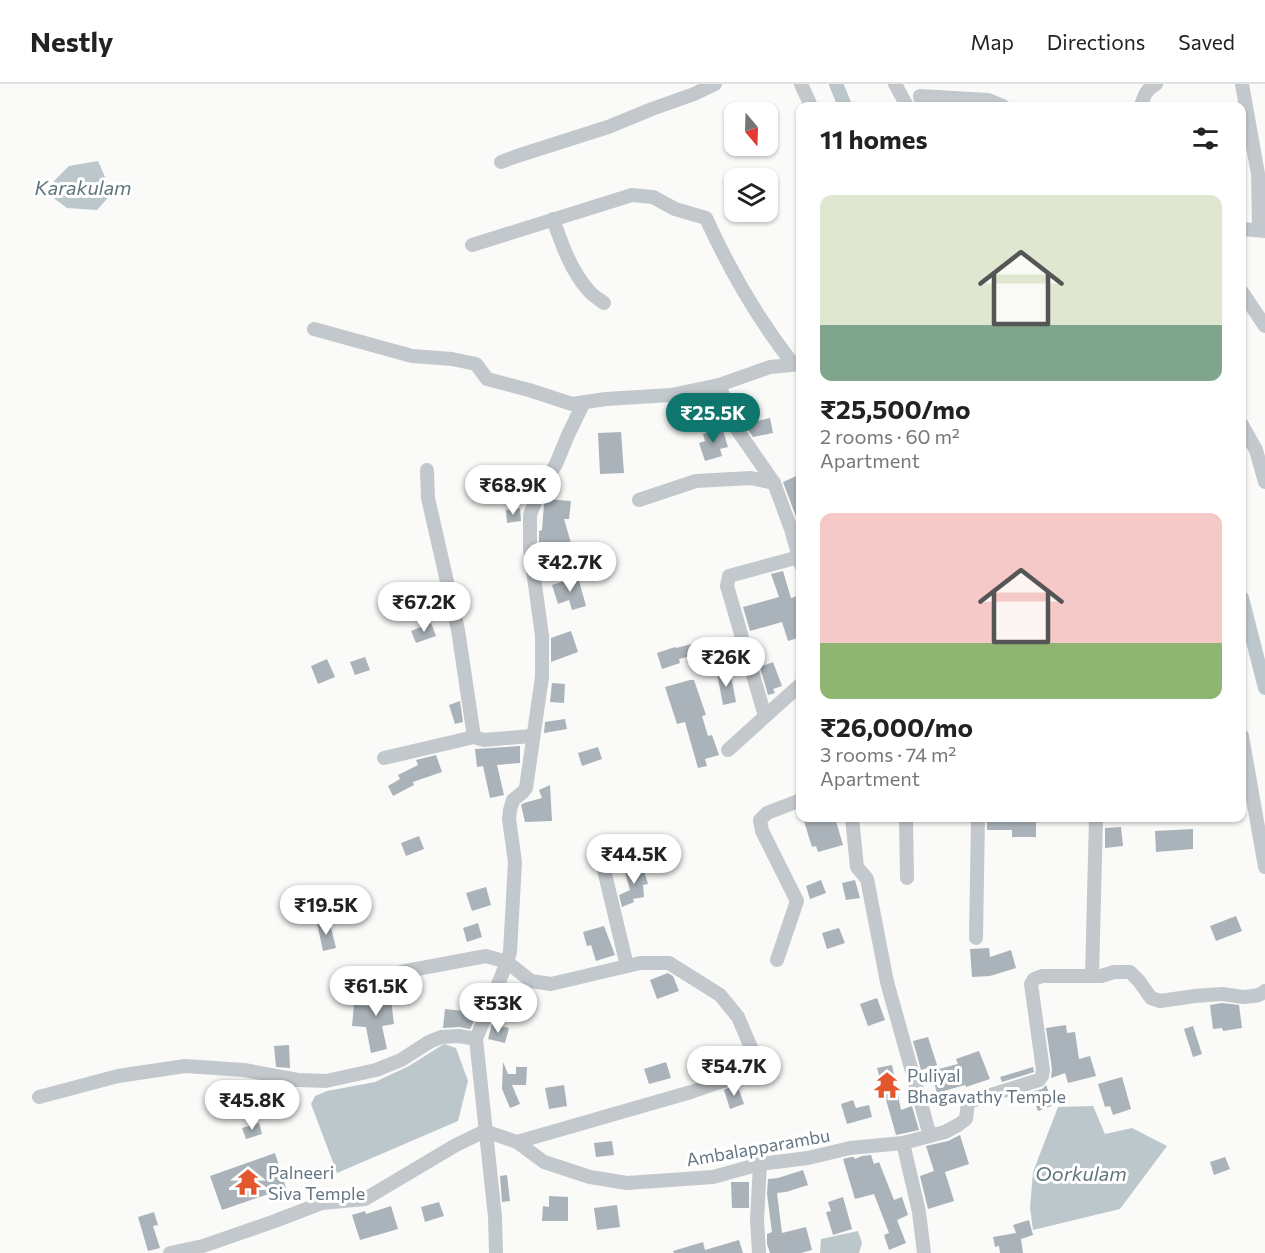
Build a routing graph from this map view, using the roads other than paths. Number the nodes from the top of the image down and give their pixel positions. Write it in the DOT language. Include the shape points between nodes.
graph roads {
  1 [pos="715,84"];
  2 [pos="801,84"];
  3 [pos="895,84"];
  4 [pos="1156,84"];
  5 [pos="1242,84"];
  6 [pos="809,102"];
  7 [pos="905,102"];
  8 [pos="921,102"];
  9 [pos="993,102"];
  10 [pos="1142,102"];
  11 [pos="1245,102"];
  12 [pos="1246,106"];
  13 [pos="501,162"];
  14 [pos="554,219"];
  15 [pos="1246,229"];
  16 [pos="1262,230"];
  17 [pos="472,245"];
  18 [pos="1246,298"];
  19 [pos="604,303"];
  20 [pos="1265,326"];
  21 [pos="314,329"];
  22 [pos="796,363"];
  23 [pos="796,364"];
  24 [pos="719,385"];
  25 [pos="584,402"];
  26 [pos="1246,429"];
  27 [pos="1246,432"];
  28 [pos="1265,442"];
  29 [pos="427,470"];
  30 [pos="1265,482"];
  31 [pos="774,483"];
  32 [pos="639,500"];
  33 [pos="796,547"];
  34 [pos="796,562"];
  35 [pos="796,688"];
  36 [pos="765,716"];
  37 [pos="532,736"];
  38 [pos="474,737"];
  39 [pos="728,750"];
  40 [pos="384,758"];
  41 [pos="1246,764"];
  42 [pos="796,802"];
  43 [pos="852,822"];
  44 [pos="906,822"];
  45 [pos="978,822"];
  46 [pos="1096,822"];
  47 [pos="599,849"];
  48 [pos="1265,867"];
  49 [pos="907,878"];
  50 [pos="976,938"];
  51 [pos="777,960"];
  52 [pos="507,962"];
  53 [pos="627,966"];
  54 [pos="1092,976"];
  55 [pos="342,988"];
  56 [pos="1265,991"];
  57 [pos="476,1039"];
  58 [pos="39,1097"];
  59 [pos="485,1131"];
  60 [pos="930,1136"];
  61 [pos="517,1142"];
  62 [pos="903,1143"];
  63 [pos="760,1164"];
  64 [pos="170,1253"];
  65 [pos="496,1253"];
  66 [pos="759,1253"];
  67 [pos="924,1253"];
  1 -- 13 [label="street" via="608,127"];
  2 -- 6 [label="street"];
  3 -- 7 [label="street"];
  4 -- 10 [label="street" via="1149,87"];
  5 -- 11 [label="street"];
  8 -- 9 [label="street" via="920,96"];
  12 -- 16 [label="street" via="1258,174"];
  14 -- 17 [label="street"];
  14 -- 19 [label="street" via="564,251 578,276 590,293"];
  14 -- 22 [label="street" via="632,195 653,197 675,209 706,218 724,257 776,342"];
  15 -- 16 [label="street"];
  18 -- 20 [label="street"];
  21 -- 25 [label="street" via="412,356 476,364 487,379 572,404"];
  23 -- 24 [label="street" via="770,367"];
  24 -- 25 [label="street" via="671,395"];
  24 -- 31 [label="street" via="736,428"];
  25 -- 37 [label="street" via="530,515 530,548 543,636 542,677"];
  26 -- 28 [label="street"];
  27 -- 30 [label="street"];
  29 -- 38 [label="street" via="428,498 459,630"];
  31 -- 32 [label="street" via="751,478 696,481"];
  31 -- 33 [label="street"];
  34 -- 36 [label="street" via="729,576 727,586"];
  35 -- 36 [label="street"];
  36 -- 39 [label="street"];
  37 -- 38 [label="street" via="484,740"];
  37 -- 52 [label="street" via="526,788 513,800 509,819 515,862"];
  38 -- 40 [label="street"];
  41 -- 48 [label="street"];
  42 -- 51 [label="street" via="760,819 762,831 797,901"];
  43 -- 60 [label="street" via="857,867 867,879 887,982"];
  44 -- 49 [label="street"];
  45 -- 50 [label="street"];
  46 -- 54 [label="street"];
  47 -- 53 [label="street"];
  52 -- 53 [label="street" via="531,981 551,984"];
  52 -- 55 [label="street" via="486,956"];
  52 -- 57 [label="street"];
  53 -- 61 [label="street" via="669,963 720,995 738,1017 754,1063 726,1080 691,1092"];
  54 -- 56 [label="street" via="1130,972 1151,998 1160,1001 1222,994 1243,997"];
  54 -- 60 [label="street, Ambalapparambu" via="1034,979 1031,984 1042,1077 968,1102 966,1119"];
  57 -- 58 [label="street" via="441,1037 376,1070 326,1081 185,1066 118,1076"];
  57 -- 59 [label="street"];
  59 -- 61 [label="street, Ambalapparambu"];
  59 -- 64 [label="street" via="365,1199 322,1203 203,1246"];
  59 -- 65 [label="street"];
  60 -- 62 [label="street, Ambalapparambu"];
  61 -- 63 [label="street, Ambalapparambu" via="544,1162 590,1177 627,1183 713,1177"];
  62 -- 63 [label="street, Ambalapparambu"];
  62 -- 67 [label="street"];
  63 -- 66 [label="street"];
}
